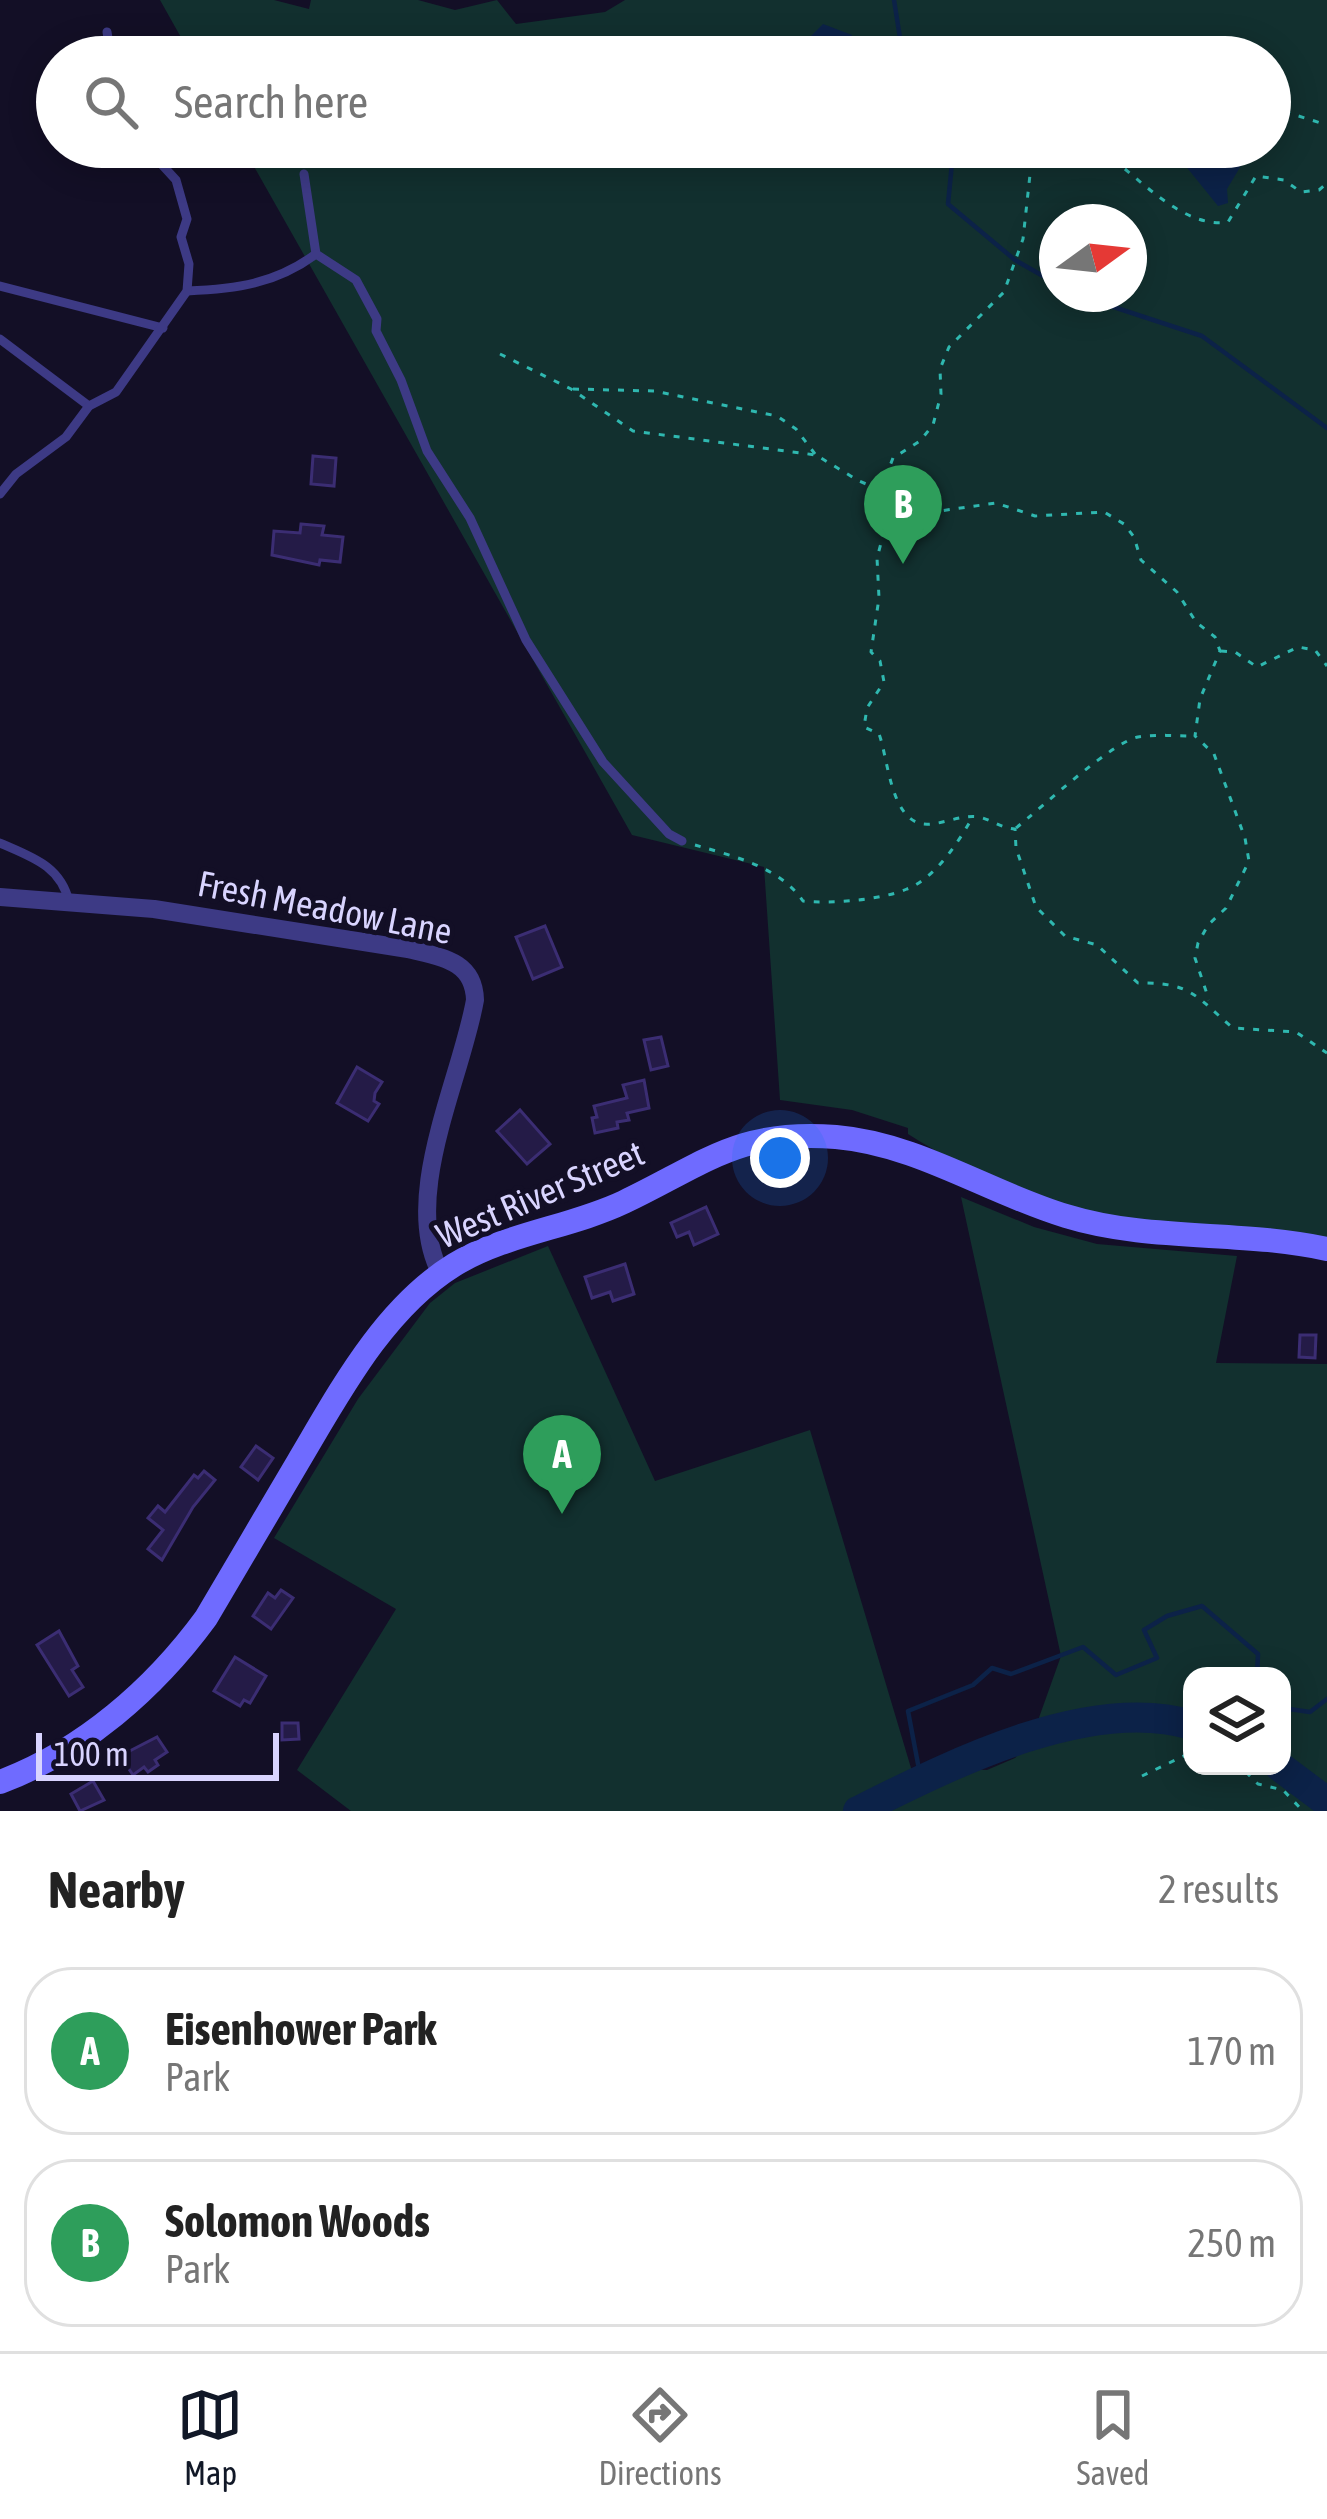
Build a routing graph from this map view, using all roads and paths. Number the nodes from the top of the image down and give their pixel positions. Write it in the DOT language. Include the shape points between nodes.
graph roads {
  1 [pos="107,32"];
  2 [pos="108,36"];
  3 [pos="1291,114"];
  4 [pos="1327,125"];
  5 [pos="165,168"];
  6 [pos="1031,168"];
  7 [pos="1125,168"];
  8 [pos="304,174"];
  9 [pos="1327,183"];
  10 [pos="316,254"];
  11 [pos="0,286"];
  12 [pos="187,291"];
  13 [pos="164,328"];
  14 [pos="0,339"];
  15 [pos="500,355"];
  16 [pos="571,389"];
  17 [pos="89,406"];
  18 [pos="816,455"];
  19 [pos="0,494"];
  20 [pos="890,495"];
  21 [pos="1220,651"];
  22 [pos="1327,666"];
  23 [pos="1195,736"];
  24 [pos="972,817"];
  25 [pos="1015,830"];
  26 [pos="682,841"];
  27 [pos="0,843"];
  28 [pos="0,897"];
  29 [pos="69,902"];
  30 [pos="1210,1003"];
  31 [pos="1327,1052"];
  32 [pos="1327,1249"];
  33 [pos="441,1274"];
  34 [pos="1183,1756"];
  35 [pos="1249,1775"];
  36 [pos="1142,1776"];
  37 [pos="0,1782"];
  38 [pos="1303,1811"];
  1 -- 2 [label="lane"];
  3 -- 4 [label="path"];
  5 -- 12 [label="lane" via="187,220"];
  6 -- 20 [label="path" via="1023,239 1004,292 949,347 933,425 893,458"];
  7 -- 9 [label="path" via="1211,225 1228,222 1256,176 1301,192"];
  8 -- 10 [label="lane"];
  10 -- 12 [label="lane" via="256,285"];
  10 -- 26 [label="lane" via="356,280 428,451 564,702 603,762"];
  11 -- 13 [label="lane"];
  12 -- 13 [label="lane"];
  13 -- 17 [label="lane" via="116,392"];
  14 -- 17 [label="lane"];
  15 -- 16 [label="path"];
  16 -- 18 [label="path" via="633,431"];
  16 -- 18 [label="path" via="654,391 777,416"];
  17 -- 19 [label="lane"];
  18 -- 20 [label="path"];
  20 -- 21 [label="path" via="933,512 996,502 1035,516 1104,512 1124,524 1142,560"];
  20 -- 24 [label="path" via="872,652 884,682 864,727 879,734 886,775 911,819 927,825"];
  21 -- 22 [label="path" via="1257,667 1298,647 1316,650"];
  21 -- 23 [label="path"];
  23 -- 25 [label="path" via="1134,737"];
  23 -- 30 [label="path" via="1214,754 1249,860 1198,943"];
  24 -- 25 [label="path"];
  24 -- 26 [label="path" via="908,890 822,904 803,902 781,877"];
  25 -- 30 [label="path" via="1036,907 1065,936 1097,945 1138,982 1171,982"];
  27 -- 29 [label="lane" via="56,872"];
  28 -- 29 [label="street, Fresh Meadow Lane"];
  29 -- 33 [label="street, Fresh Meadow Lane" via="408,949 466,970 475,1000 425,1216"];
  30 -- 31 [label="path" via="1233,1028 1296,1032"];
  32 -- 33 [label="street, West River Street" via="1068,1217 902,1152 787,1135 724,1149 618,1205 500,1243"];
  33 -- 37 [label="street, West River Street" via="340,1391 180,1653 99,1727"];
  34 -- 36 [label="path"];
  35 -- 38 [label="path" via="1283,1790"];
}
